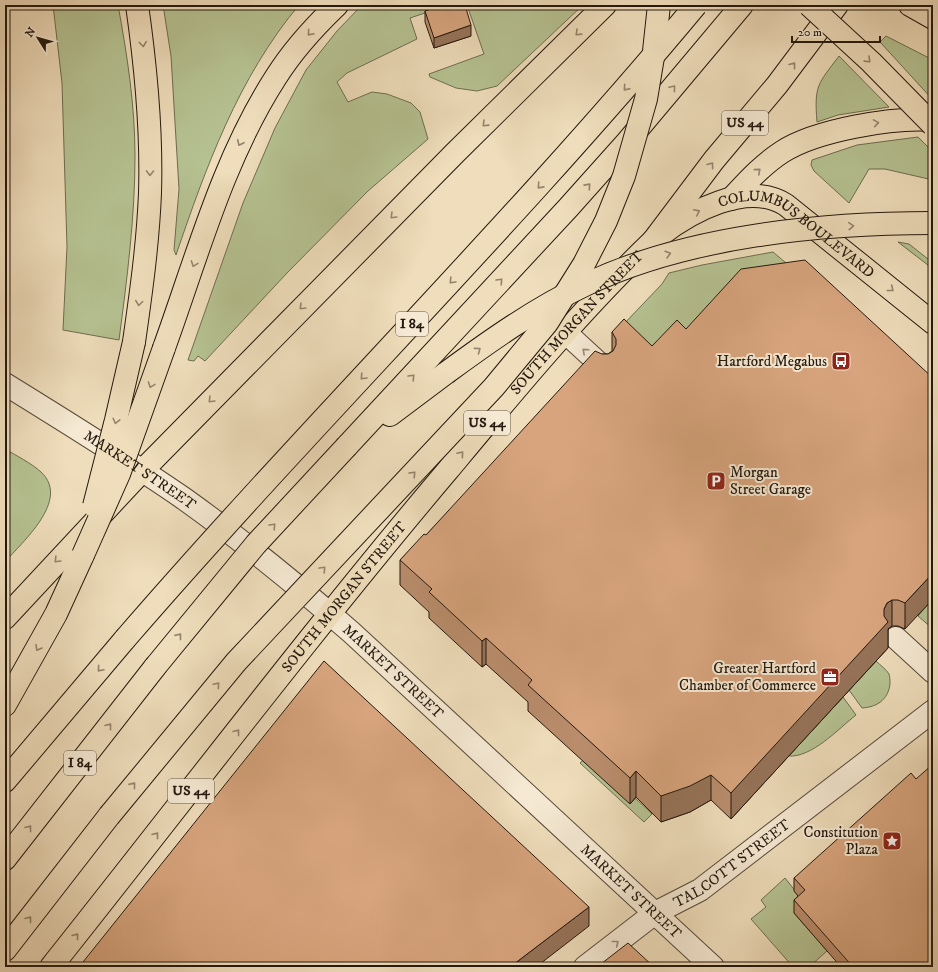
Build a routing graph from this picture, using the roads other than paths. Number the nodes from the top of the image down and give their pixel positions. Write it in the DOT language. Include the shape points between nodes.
graph roads {
  1 [pos="137,5"];
  2 [pos="336,5"];
  3 [pos="605,5"];
  4 [pos="659,5"];
  5 [pos="696,5"];
  6 [pos="742,5"];
  7 [pos="809,5"];
  8 [pos="837,5"];
  9 [pos="910,5"];
  10 [pos="933,18"];
  11 [pos="933,120"];
  12 [pos="933,124"];
  13 [pos="731,199"];
  14 [pos="933,223"];
  15 [pos="653,241"];
  16 [pos="933,323"];
  17 [pos="566,333"];
  18 [pos="604,368"];
  19 [pos="5,384"];
  20 [pos="347,446"];
  21 [pos="142,471"];
  22 [pos="83,554"];
  23 [pos="330,613"];
  24 [pos="5,618"];
  25 [pos="896,638"];
  26 [pos="933,672"];
  27 [pos="5,705"];
  28 [pos="933,711"];
  29 [pos="5,781"];
  30 [pos="5,859"];
  31 [pos="655,913"];
  32 [pos="5,950"];
  33 [pos="51,967"];
  34 [pos="585,967"];
  35 [pos="713,967"];
  1 -- 22 [label="main road, one-way, bridge" via="147,86 150,158 148,229 134,342"];
  2 -- 22 [label="main road, one-way, bridge" via="276,76 250,123 218,196 119,474"];
  3 -- 21 [label="main road, one-way" via="455,153"];
  32 -- 4 [label="main road, one-way, bridge" via="109,816 236,662 494,387 546,323 595,242 624,176 646,99"];
  5 -- 29 [label="main road, I 84, one-way, bridge" via="552,173 251,498"];
  20 -- 6 [label="main road, I 84, one-way, bridge" via="637,131"];
  7 -- 12 [label="main road, one-way, bridge"];
  15 -- 8 [label="main road, US 44, one-way" via="714,160 791,68"];
  9 -- 10 [label="main road"];
  13 -- 11 [label="main road, one-way" via="772,159 810,139 876,123"];
  15 -- 13 [label="main road, COLUMBUS BOULEVARD, one-way" via="689,216"];
  13 -- 16 [label="main road, COLUMBUS BOULEVARD, one-way" via="766,196 779,200"];
  20 -- 14 [label="main road, one-way, bridge" via="488,342 529,315 587,284 629,267 700,246 748,238 840,227"];
  15 -- 17 [label="main road, SOUTH MORGAN STREET / US 44"];
  18 -- 17 [label="street, one-way"];
  23 -- 17 [label="main road, SOUTH MORGAN STREET / US 44, one-way"];
  19 -- 21 [label="street, MARKET STREET"];
  30 -- 20 [label="main road, I 84, one-way, bridge" via="155,667 256,544"];
  21 -- 23 [label="street, MARKET STREET" via="246,545"];
  21 -- 24 [label="main road, one-way"];
  22 -- 27 [label="main road, one-way" via="56,614"];
  23 -- 31 [label="street, MARKET STREET"];
  33 -- 23 [label="main road, SOUTH MORGAN STREET / US 44, one-way"];
  25 -- 26 [label="street"];
  28 -- 31 [label="street, TALCOTT STREET" via="700,890"];
  34 -- 31 [label="street, TALCOTT STREET, one-way"];
  31 -- 35 [label="street, MARKET STREET"];
}
